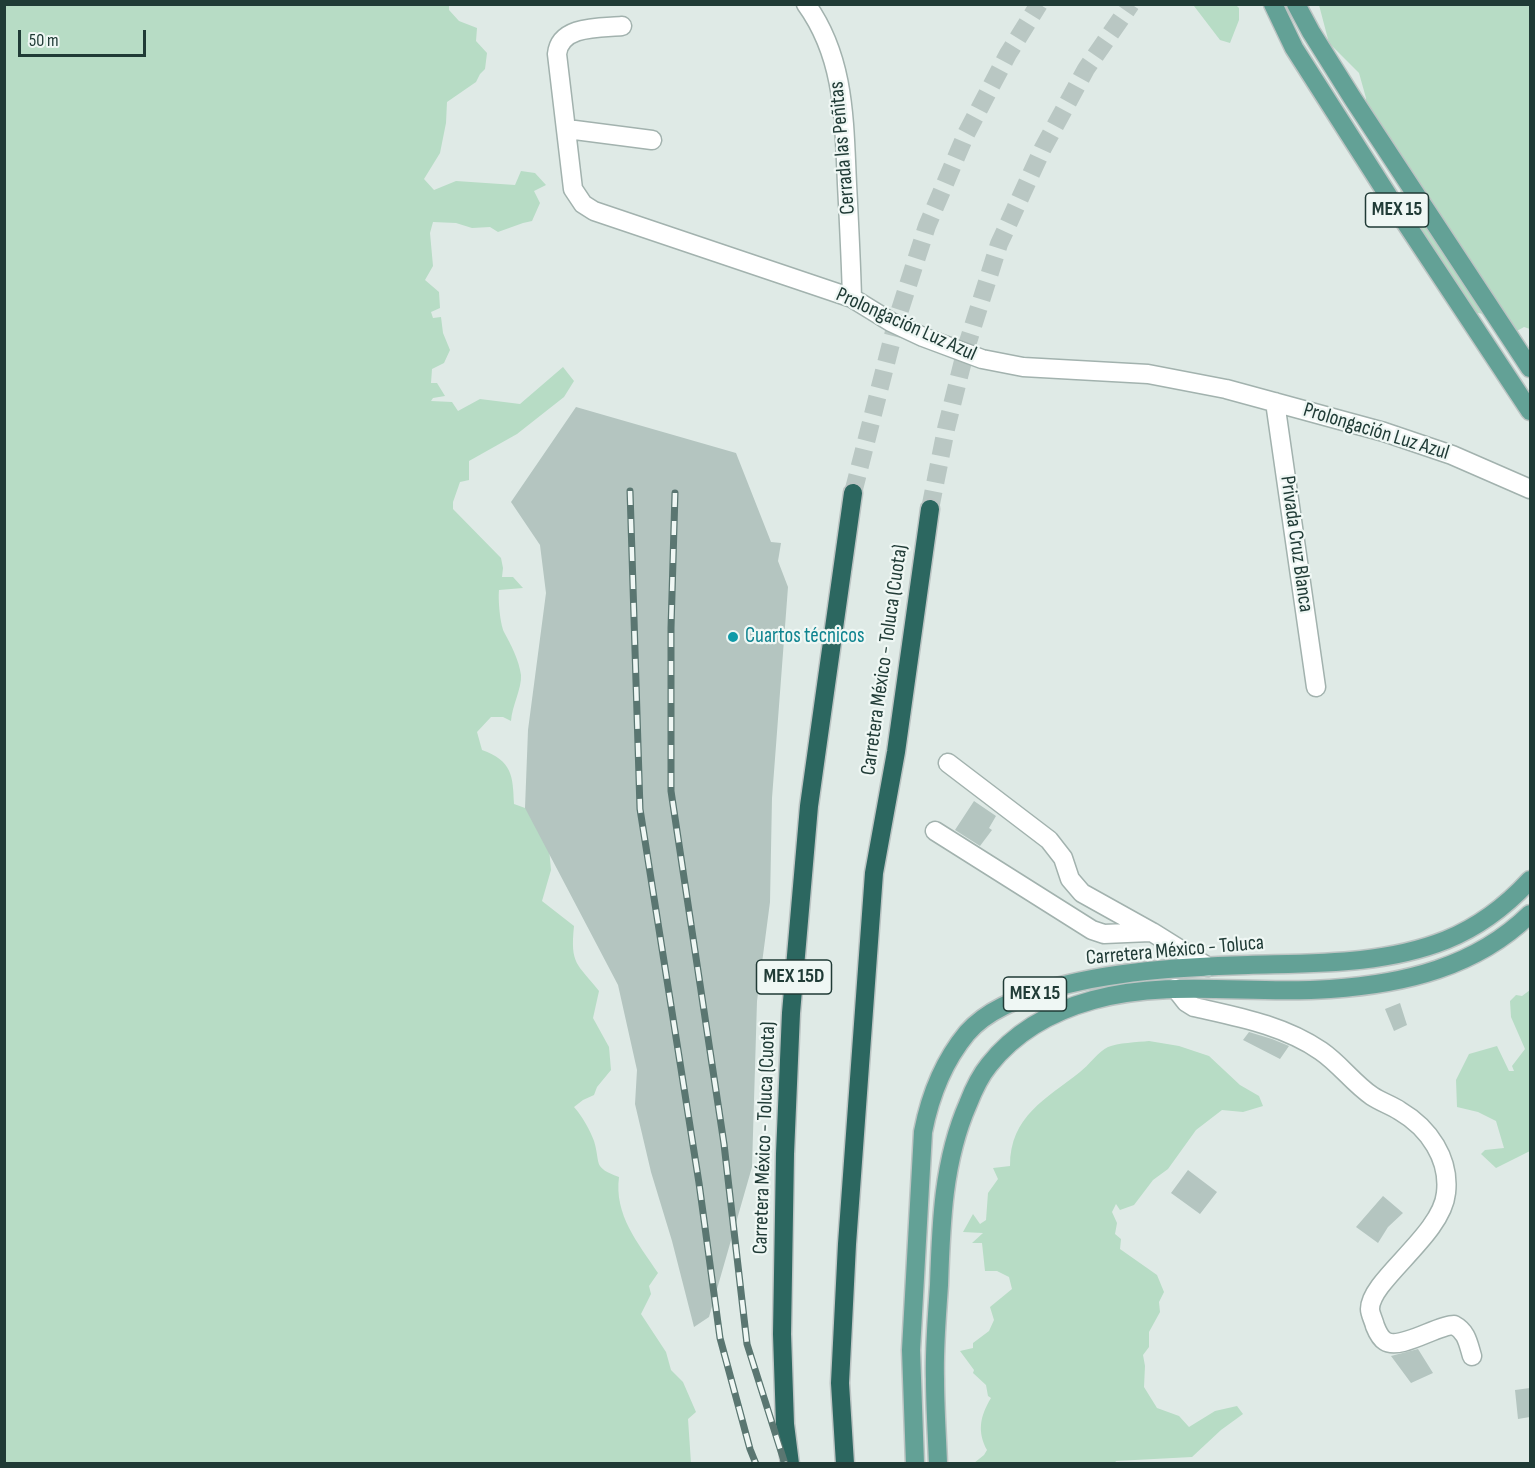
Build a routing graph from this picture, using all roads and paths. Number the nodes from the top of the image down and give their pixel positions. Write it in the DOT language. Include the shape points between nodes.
graph roads {
  1 [pos="806,4"];
  2 [pos="1273,4"];
  3 [pos="1296,4"];
  4 [pos="622,26"];
  5 [pos="567,129"];
  6 [pos="652,140"];
  7 [pos="852,298"];
  8 [pos="1530,368"];
  9 [pos="1275,402"];
  10 [pos="1530,411"];
  11 [pos="1530,489"];
  12 [pos="853,493"];
  13 [pos="930,509"];
  14 [pos="1316,687"];
  15 [pos="948,763"];
  16 [pos="935,831"];
  17 [pos="1530,880"];
  18 [pos="1530,914"];
  19 [pos="1152,932"];
  20 [pos="1208,968"];
  21 [pos="1175,988"];
  22 [pos="1472,1356"];
  23 [pos="790,1464"];
  24 [pos="845,1464"];
  25 [pos="915,1464"];
  26 [pos="938,1464"];
  1 -- 7 [label="street, Cerrada las Peñitas" via="830,45 836,68 846,145"];
  2 -- 10 [label="main road, MEX 15" via="1294,48"];
  3 -- 8 [label="main road, MEX 15" via="1353,99"];
  4 -- 5 [label="street, Prolongación Luz Azul" via="577,31 561,40 557,54"];
  5 -- 6 [label="street"];
  5 -- 7 [label="street, Prolongación Luz Azul" via="573,189 583,204 594,211"];
  7 -- 9 [label="street, Prolongación Luz Azul" via="891,322 982,359 1023,367 1148,374"];
  9 -- 11 [label="street, Prolongación Luz Azul" via="1452,455"];
  9 -- 14 [label="street, Privada Cruz Blanca"];
  12 -- 23 [label="highway, Carretera México - Toluca (Cuota) / MEX 15D" via="809,806 791,1013 782,1334"];
  13 -- 24 [label="highway, Carretera México - Toluca (Cuota)" via="896,752 874,873 840,1383"];
  15 -- 19 [label="street" via="1049,840 1082,893"];
  16 -- 19 [label="street" via="1092,930 1104,934"];
  17 -- 20 [label="main road, Carretera México - Toluca / MEX 15" via="1506,904 1468,929 1409,951 1314,965"];
  18 -- 21 [label="main road, Carretera México - Toluca / MEX 15" via="1505,936 1462,961 1415,977 1310,991"];
  19 -- 20 [label="street"];
  20 -- 25 [label="main road, Carretera México - Toluca / MEX 15" via="1115,975 1031,994 981,1020 951,1055 934,1090 923,1132 911,1350"];
  21 -- 22 [label="street" via="1194,1007 1276,1027 1320,1050 1367,1092 1416,1122 1431,1139 1442,1158 1447,1179 1442,1210 1375,1293 1370,1309 1384,1341 1402,1342 1454,1325 1466,1335"];
  21 -- 26 [label="main road, Carretera México - Toluca / MEX 15" via="1093,1000 1047,1017 1011,1042 988,1066 973,1092 953,1143 946,1177 934,1378"];
}
